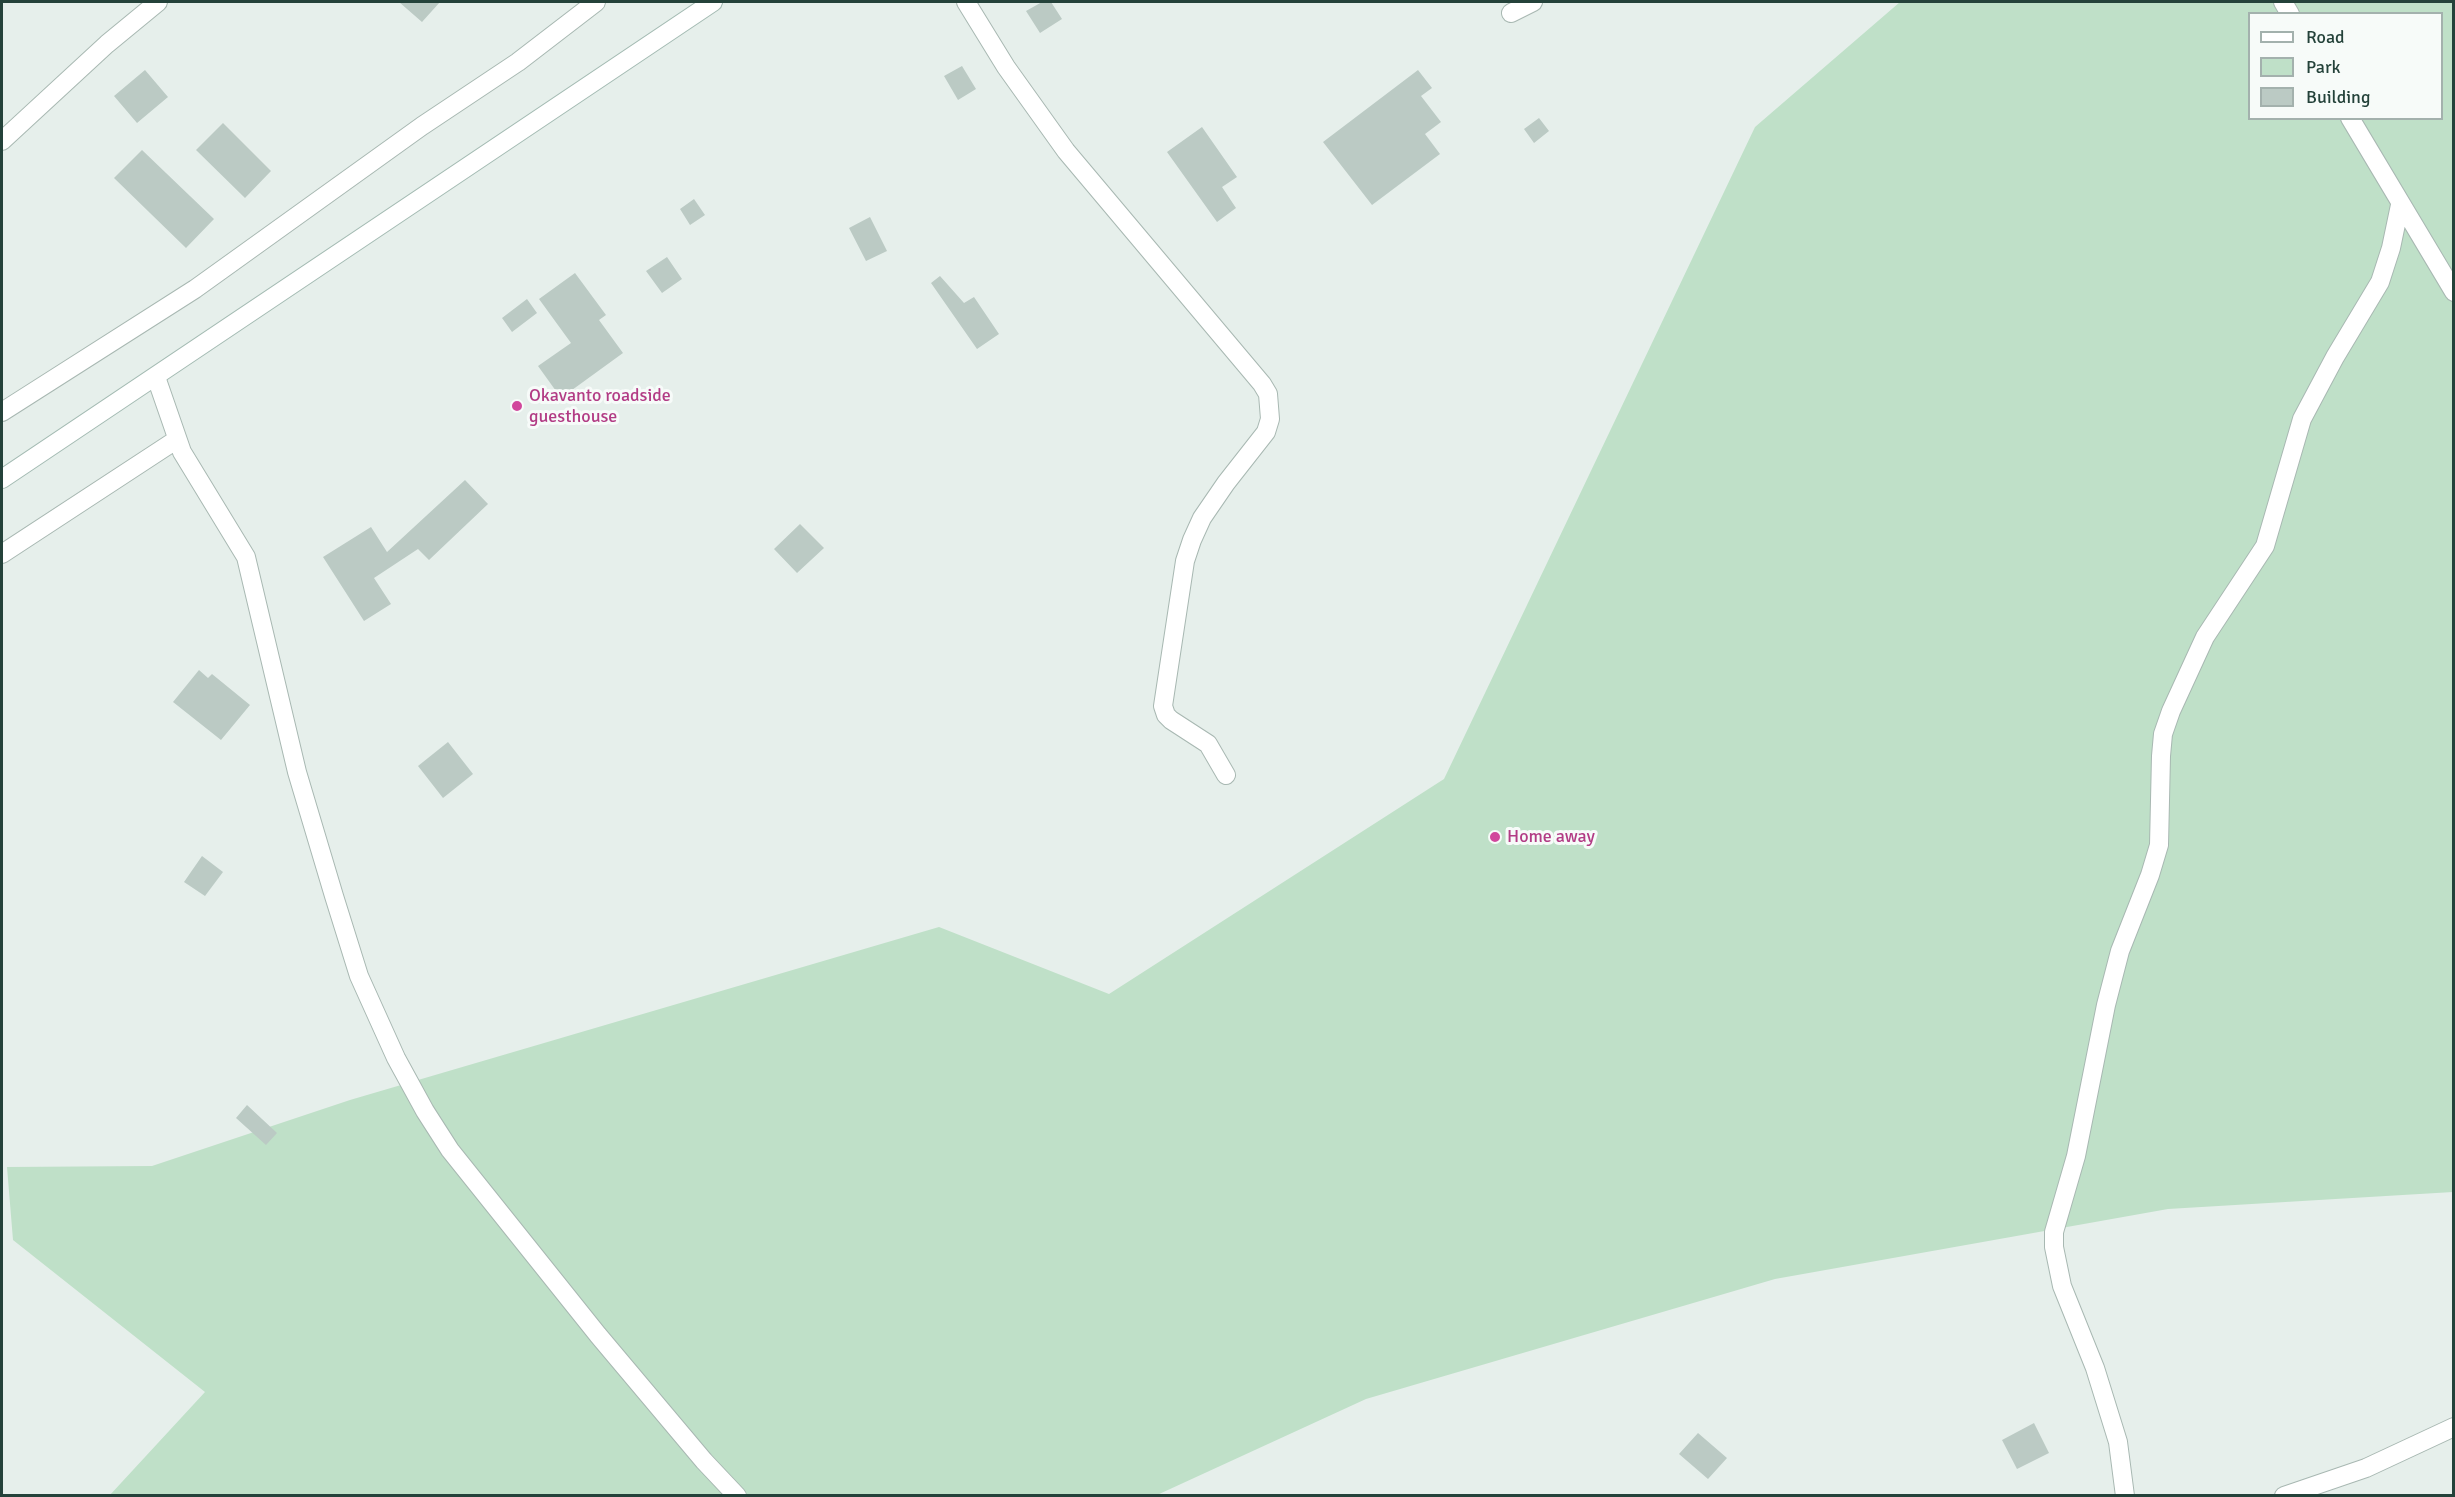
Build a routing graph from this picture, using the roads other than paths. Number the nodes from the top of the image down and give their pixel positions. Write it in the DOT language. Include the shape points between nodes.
graph roads {
  1 [pos="158,2"];
  2 [pos="596,2"];
  3 [pos="713,2"];
  4 [pos="966,2"];
  5 [pos="1533,2"];
  6 [pos="1511,13"];
  7 [pos="2351,120"];
  8 [pos="2,141"];
  9 [pos="2400,205"];
  10 [pos="2454,292"];
  11 [pos="156,376"];
  12 [pos="2,412"];
  13 [pos="176,440"];
  14 [pos="2,479"];
  15 [pos="2,554"];
  16 [pos="1226,775"];
  17 [pos="2454,1427"];
  18 [pos="737,1496"];
  19 [pos="2126,1496"];
  20 [pos="2284,1496"];
  1 -- 8 [label="street"];
  2 -- 12 [label="street" via="518,62 195,289"];
  3 -- 11 [label="street"];
  4 -- 16 [label="street" via="1006,67 1066,151 1268,394 1270,419 1266,432 1202,518 1185,561 1163,710 1209,744"];
  5 -- 6 [label="street"];
  7 -- 9 [label="street"];
  9 -- 10 [label="street"];
  9 -- 19 [label="street" via="2380,282 2302,419 2265,546 2205,637 2163,734 2159,845 2120,951 2076,1156 2054,1232 2062,1286 2095,1368 2118,1442"];
  11 -- 13 [label="street"];
  11 -- 14 [label="street"];
  13 -- 15 [label="street"];
  13 -- 18 [label="street" via="246,557 297,772 334,896 358,976 396,1058 450,1150 598,1335"];
  17 -- 20 [label="street" via="2366,1468"];
}
